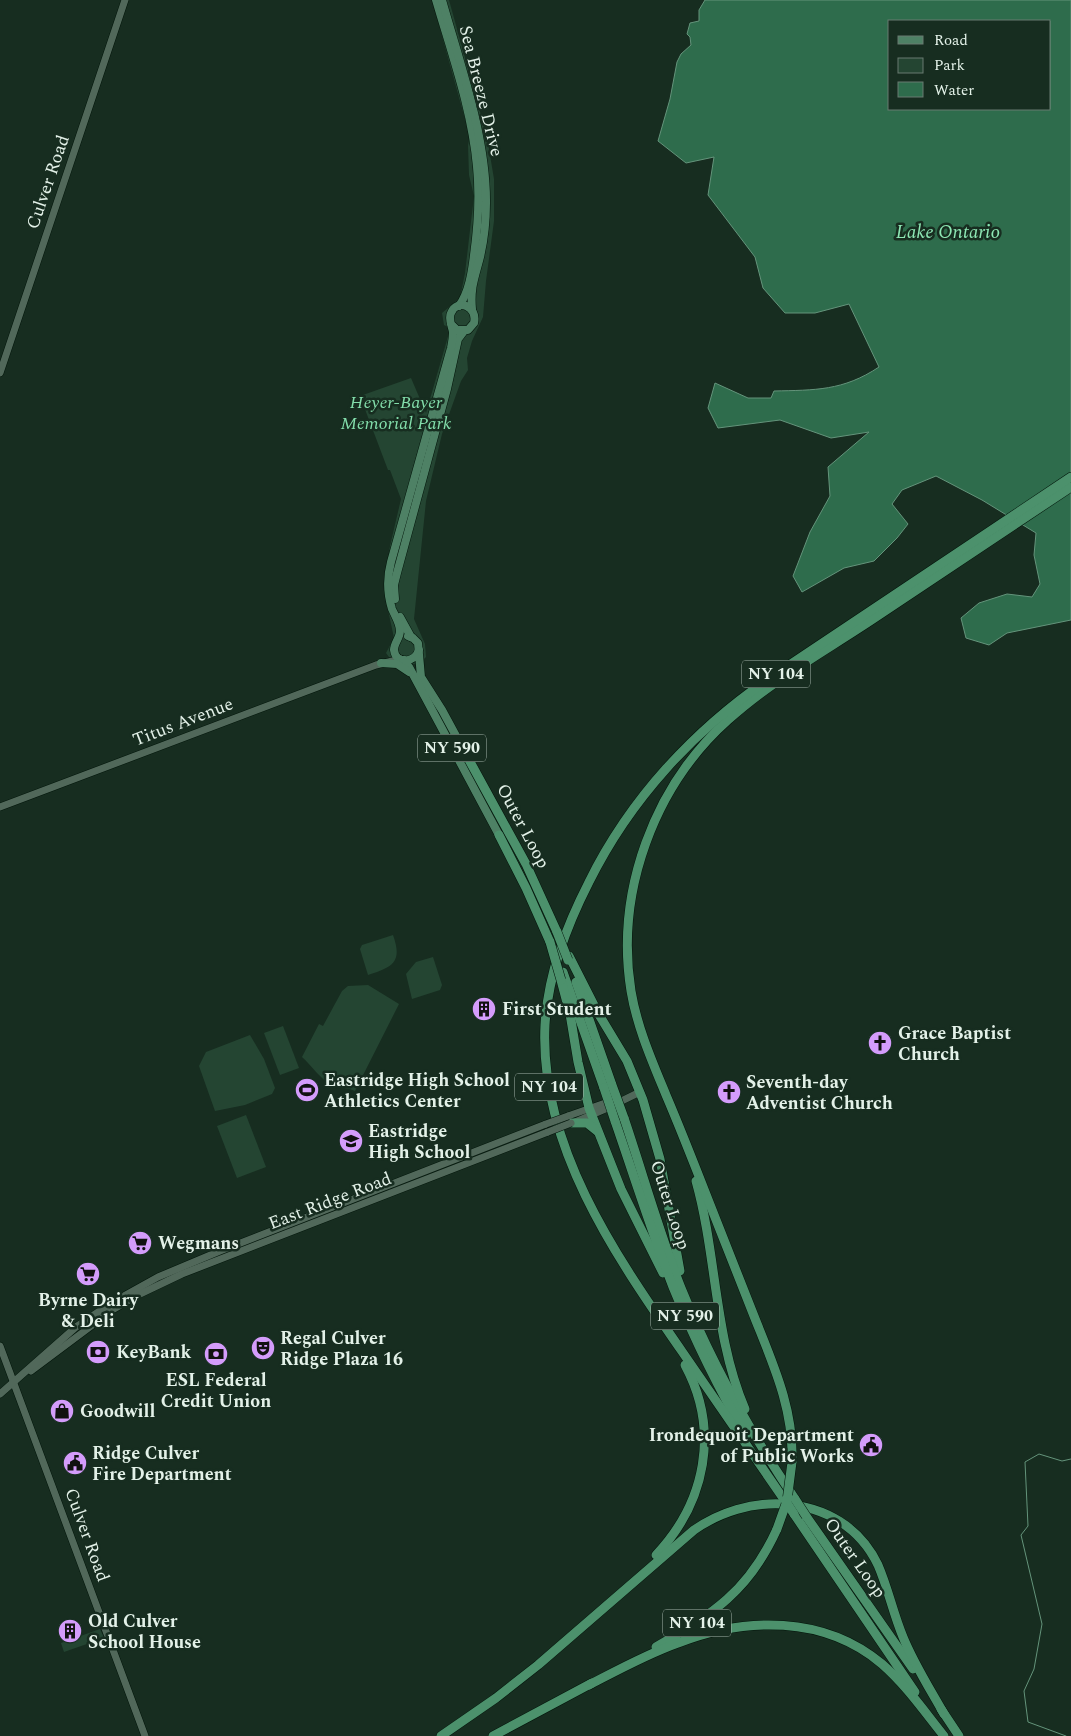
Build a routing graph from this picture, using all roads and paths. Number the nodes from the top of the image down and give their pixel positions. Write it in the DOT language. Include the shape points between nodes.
graph roads {
  1 [pos="125,0"];
  2 [pos="436,0"];
  3 [pos="442,0"];
  4 [pos="459,306"];
  5 [pos="472,309"];
  6 [pos="451,324"];
  7 [pos="464,331"];
  8 [pos="0,373"];
  9 [pos="1071,477"];
  10 [pos="1071,487"];
  11 [pos="971,548"];
  12 [pos="411,637"];
  13 [pos="396,644"];
  14 [pos="419,650"];
  15 [pos="402,660"];
  16 [pos="379,664"];
  17 [pos="415,679"];
  18 [pos="468,758"];
  19 [pos="0,807"];
  20 [pos="499,836"];
  21 [pos="568,958"];
  22 [pos="562,976"];
  23 [pos="608,1087"];
  24 [pos="640,1092"];
  25 [pos="591,1111"];
  26 [pos="619,1119"];
  27 [pos="570,1120"];
  28 [pos="679,1126"];
  29 [pos="600,1136"];
  30 [pos="650,1305"];
  31 [pos="689,1308"];
  32 [pos="691,1328"];
  33 [pos="0,1346"];
  34 [pos="14,1383"];
  35 [pos="0,1394"];
  36 [pos="778,1474"];
  37 [pos="783,1498"];
  38 [pos="606,1605"];
  39 [pos="588,1685"];
  40 [pos="944,1714"];
  41 [pos="145,1736"];
  42 [pos="441,1736"];
  43 [pos="493,1736"];
  44 [pos="944,1736"];
  45 [pos="959,1736"];
  1 -- 8 [label="main road, Culver Road"];
  2 -- 4 [label="main road, Sea Breeze Drive" via="468,113 477,173 478,221 473,260 466,295"];
  3 -- 5 [label="main road, Sea Breeze Drive" via="477,125 486,179 485,229 472,286"];
  4 -- 5 [label="main road"];
  4 -- 6 [label="main road" via="452,311"];
  5 -- 7 [label="main road" via="474,323"];
  6 -- 7 [label="main road"];
  6 -- 13 [label="main road" via="451,348 390,570 389,597 400,629"];
  7 -- 12 [label="main road" via="458,339 395,579 396,608"];
  9 -- 11 [label="highway, NY 104"];
  10 -- 11 [label="highway, NY 104"];
  11 -- 28 [label="highway, NY 104" via="744,707 698,751 665,799 635,878 627,945 632,998 640,1028"];
  11 -- 30 [label="highway, NY 104" via="764,682 705,729 646,792 620,828 577,907 557,958 548,995 545,1040 549,1086 565,1145 585,1194 609,1242"];
  12 -- 13 [label="main road" via="403,637"];
  12 -- 14 [label="main road" via="418,643"];
  13 -- 15 [label="main road" via="395,653"];
  13 -- 16 [label="main road, Titus Avenue"];
  14 -- 15 [label="main road" via="413,660"];
  14 -- 18 [label="main road, Outer Loop / NY 590" via="422,679"];
  15 -- 16 [label="main road, Titus Avenue"];
  15 -- 17 [label="main road, Outer Loop / NY 590"];
  16 -- 17 [label="main road" via="400,665"];
  16 -- 19 [label="main road, Titus Avenue"];
  17 -- 20 [label="main road, Outer Loop / NY 590"];
  18 -- 21 [label="highway, Outer Loop / NY 590, bridge" via="526,864"];
  20 -- 22 [label="highway, Outer Loop / NY 590, bridge" via="526,888"];
  21 -- 23 [label="highway, Outer Loop / NY 590"];
  21 -- 24 [label="highway" via="625,1057"];
  22 -- 23 [label="highway, Outer Loop / NY 590"];
  22 -- 25 [label="highway"];
  23 -- 26 [label="highway, Outer Loop / NY 590, bridge"];
  24 -- 25 [label="main road, East Ridge Road"];
  24 -- 31 [label="highway" via="658,1153"];
  25 -- 27 [label="main road, East Ridge Road"];
  25 -- 29 [label="highway"];
  26 -- 31 [label="highway, Outer Loop / NY 590"];
  26 -- 32 [label="highway, Outer Loop / NY 590" via="664,1263"];
  27 -- 29 [label="highway" via="588,1124"];
  27 -- 34 [label="main road, East Ridge Road, bridge" via="548,1132 162,1283 106,1315"];
  27 -- 34 [label="main road, East Ridge Road, bridge" via="546,1124 158,1277 76,1327"];
  28 -- 36 [label="highway" via="702,1206 731,1369 749,1419"];
  28 -- 39 [label="highway, NY 104, bridge" via="782,1388 791,1425 792,1462 787,1501 778,1529 766,1551 735,1593 687,1629"];
  29 -- 32 [label="highway" via="629,1205"];
  30 -- 37 [label="highway"];
  30 -- 38 [label="highway, NY 104" via="695,1386 704,1423 703,1461 694,1498 673,1535"];
  31 -- 36 [label="highway, Outer Loop / NY 590" via="732,1396"];
  32 -- 37 [label="highway, Outer Loop / NY 590" via="728,1404"];
  33 -- 34 [label="main road, Culver Road"];
  34 -- 35 [label="main road, East Ridge Road"];
  34 -- 41 [label="main road, Culver Road"];
  36 -- 40 [label="highway, Outer Loop / NY 590, bridge"];
  37 -- 44 [label="highway, Outer Loop / NY 590, bridge"];
  38 -- 40 [label="highway" via="688,1534 718,1516 769,1504 819,1511 849,1527 872,1554 905,1642"];
  38 -- 42 [label="highway, NY 104" via="526,1675"];
  39 -- 43 [label="highway, NY 104"];
  39 -- 44 [label="highway" via="656,1652 705,1634 756,1625 793,1626 836,1637 876,1659 903,1685"];
  40 -- 45 [label="highway, Outer Loop / NY 590"];
}
